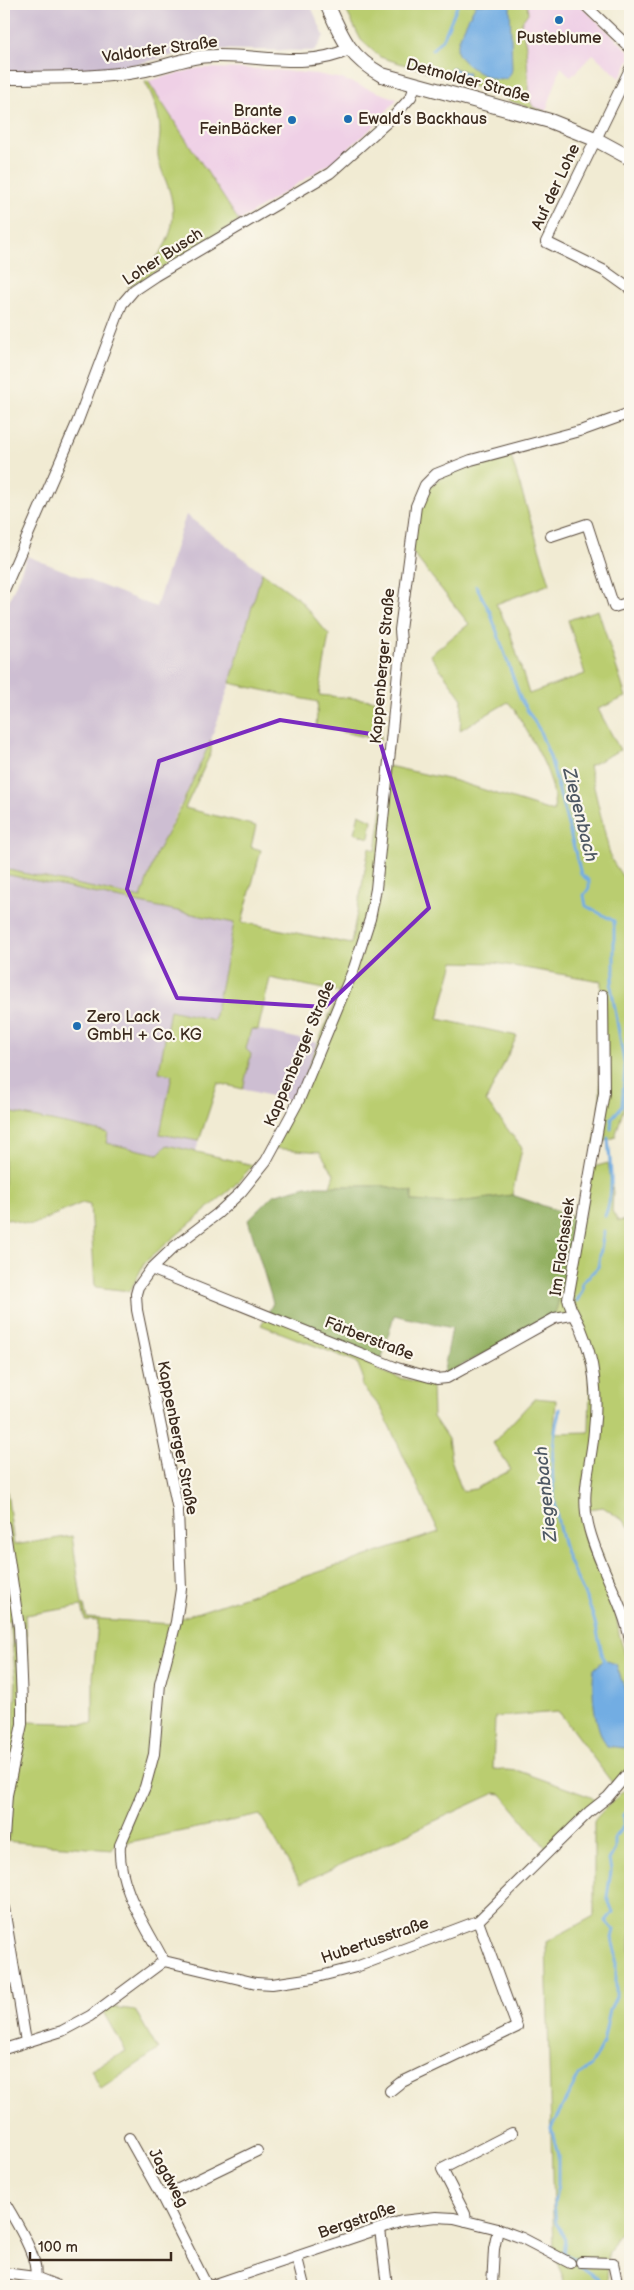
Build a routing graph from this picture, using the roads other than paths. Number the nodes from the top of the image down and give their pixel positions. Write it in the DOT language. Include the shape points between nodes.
graph roads {
  1 [pos="326,4"];
  2 [pos="584,4"];
  3 [pos="630,48"];
  4 [pos="349,49"];
  5 [pos="630,69"];
  6 [pos="4,78"];
  7 [pos="415,86"];
  8 [pos="595,139"];
  9 [pos="630,158"];
  10 [pos="630,289"];
  11 [pos="630,413"];
  12 [pos="551,536"];
  13 [pos="4,590"];
  14 [pos="630,602"];
  15 [pos="603,995"];
  16 [pos="151,1269"];
  17 [pos="572,1315"];
  18 [pos="4,1525"];
  19 [pos="630,1641"];
  20 [pos="630,1771"];
  21 [pos="6,1789"];
  22 [pos="4,1838"];
  23 [pos="4,1908"];
  24 [pos="478,1921"];
  25 [pos="164,1961"];
  26 [pos="8,1965"];
  27 [pos="26,2042"];
  28 [pos="4,2049"];
  29 [pos="390,2092"];
  30 [pos="512,2132"];
  31 [pos="129,2138"];
  32 [pos="257,2151"];
  33 [pos="162,2197"];
  34 [pos="4,2201"];
  35 [pos="466,2221"];
  36 [pos="380,2229"];
  37 [pos="498,2229"];
  38 [pos="297,2258"];
  39 [pos="581,2262"];
  40 [pos="570,2263"];
  41 [pos="4,2273"];
  42 [pos="36,2277"];
  43 [pos="58,2286"];
  44 [pos="208,2286"];
  45 [pos="304,2286"];
  46 [pos="386,2286"];
  47 [pos="492,2286"];
  48 [pos="618,2286"];
  1 -- 4 [label="main road, Detmolder Straße"];
  2 -- 3 [label="street"];
  4 -- 6 [label="street, Valdorfer Straße" via="317,60 199,57 120,74"];
  4 -- 7 [label="main road, Detmolder Straße" via="359,62 371,69"];
  5 -- 8 [label="street"];
  7 -- 8 [label="main road, Detmolder Straße" via="550,121"];
  7 -- 13 [label="street, Loher Busch" via="411,97 394,116 330,173 156,276 126,299 111,327 77,423"];
  8 -- 9 [label="main road, Detmolder Straße"];
  8 -- 10 [label="street, Auf der Lohe" via="546,242 605,271"];
  11 -- 16 [label="street, Kappenberger Straße" via="583,430 471,460 436,474 425,485 416,506 410,547 376,889 354,968 299,1100 266,1161 235,1197"];
  12 -- 14 [label="street" via="587,524 614,607"];
  15 -- 17 [label="street, Im Flachssiek" via="604,1093 568,1299"];
  16 -- 17 [label="street, Färberstraße" via="397,1368 436,1378 458,1373 555,1318"];
  16 -- 25 [label="street, Kappenberger Straße" via="138,1287 137,1310 178,1510 181,1589 160,1684 154,1754 145,1787 120,1845 119,1856 122,1875"];
  17 -- 19 [label="street, Im Flachssiek" via="590,1351 594,1378 594,1430 585,1491 588,1523 601,1564 628,1627"];
  18 -- 21 [label="street" via="19,1627 22,1689 22,1724"];
  20 -- 24 [label="street, Hubertusstraße" via="608,1797"];
  21 -- 22 [label="street"];
  23 -- 26 [label="street"];
  24 -- 25 [label="street, Hubertusstraße" via="356,1967 272,1984"];
  24 -- 29 [label="street" via="517,2027 400,2083"];
  25 -- 27 [label="street" via="90,2016 62,2031"];
  26 -- 27 [label="street"];
  27 -- 28 [label="street"];
  30 -- 35 [label="street" via="442,2169"];
  31 -- 33 [label="street, Jagdweg"];
  32 -- 33 [label="street"];
  33 -- 44 [label="street, Jagdweg"];
  34 -- 42 [label="street" via="29,2250"];
  35 -- 36 [label="street, Bergstraße" via="436,2217 402,2221"];
  35 -- 37 [label="street, Bergstraße"];
  36 -- 38 [label="street, Bergstraße"];
  36 -- 46 [label="street"];
  37 -- 40 [label="street, Bergstraße"];
  37 -- 47 [label="street"];
  38 -- 44 [label="street, Bergstraße"];
  38 -- 45 [label="street"];
  39 -- 48 [label="street" via="613,2263"];
  41 -- 42 [label="street"];
  42 -- 43 [label="street"];
}
